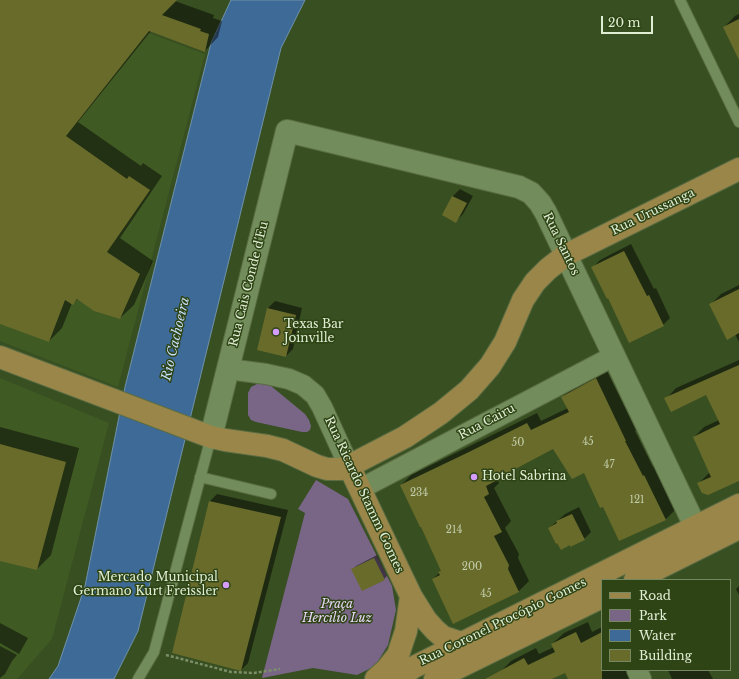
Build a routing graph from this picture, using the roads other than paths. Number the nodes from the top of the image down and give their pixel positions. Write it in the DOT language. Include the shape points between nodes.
graph roads {
  1 [pos="680,0"];
  2 [pos="739,122"];
  3 [pos="287,131"];
  4 [pos="739,169"];
  5 [pos="566,255"];
  6 [pos="614,356"];
  7 [pos="0,357"];
  8 [pos="228,369"];
  9 [pos="204,435"];
  10 [pos="349,466"];
  11 [pos="200,477"];
  12 [pos="360,489"];
  13 [pos="271,494"];
  14 [pos="739,505"];
  15 [pos="696,526"];
  16 [pos="739,528"];
  17 [pos="637,579"];
  18 [pos="412,596"];
  19 [pos="601,598"];
  20 [pos="462,643"];
  21 [pos="138,679"];
  22 [pos="376,679"];
  23 [pos="398,679"];
  24 [pos="435,679"];
  1 -- 2 [label="lane"];
  3 -- 5 [label="street, Rua Santos" via="519,187 531,193 540,203"];
  3 -- 8 [label="street, Rua Cais Conde d'Eu"];
  4 -- 5 [label="main road, Rua Urussanga"];
  5 -- 6 [label="street, Rua Santos"];
  5 -- 10 [label="main road, Rua Urussanga" via="535,282 523,300 505,342 490,366 469,390 405,437"];
  6 -- 12 [label="street, Rua Cairu"];
  6 -- 15 [label="street, Rua Santos"];
  7 -- 9 [label="main road"];
  8 -- 9 [label="street, Rua Cais Conde d'Eu"];
  8 -- 10 [label="street, Rua Ricardo Stamm Gomes" via="266,374 303,385 315,396 322,408"];
  9 -- 10 [label="main road" via="283,450 317,466 340,469"];
  9 -- 11 [label="lane"];
  10 -- 12 [label="main road, Rua Ricardo Stamm Gomes"];
  11 -- 13 [label="lane"];
  11 -- 21 [label="lane" via="154,652"];
  12 -- 18 [label="main road, Rua Ricardo Stamm Gomes"];
  14 -- 15 [label="main road, Rua Coronel Procópio Gomes"];
  15 -- 20 [label="main road, Rua Coronel Procópio Gomes"];
  16 -- 17 [label="main road"];
  18 -- 20 [label="main road, Rua Ricardo Stamm Gomes" via="435,630 443,637"];
  18 -- 22 [label="main road" via="406,631 398,655"];
  19 -- 24 [label="main road, Rua Coronel Procópio Gomes"];
  20 -- 23 [label="main road, Rua Coronel Procópio Gomes" via="414,667"];
}
